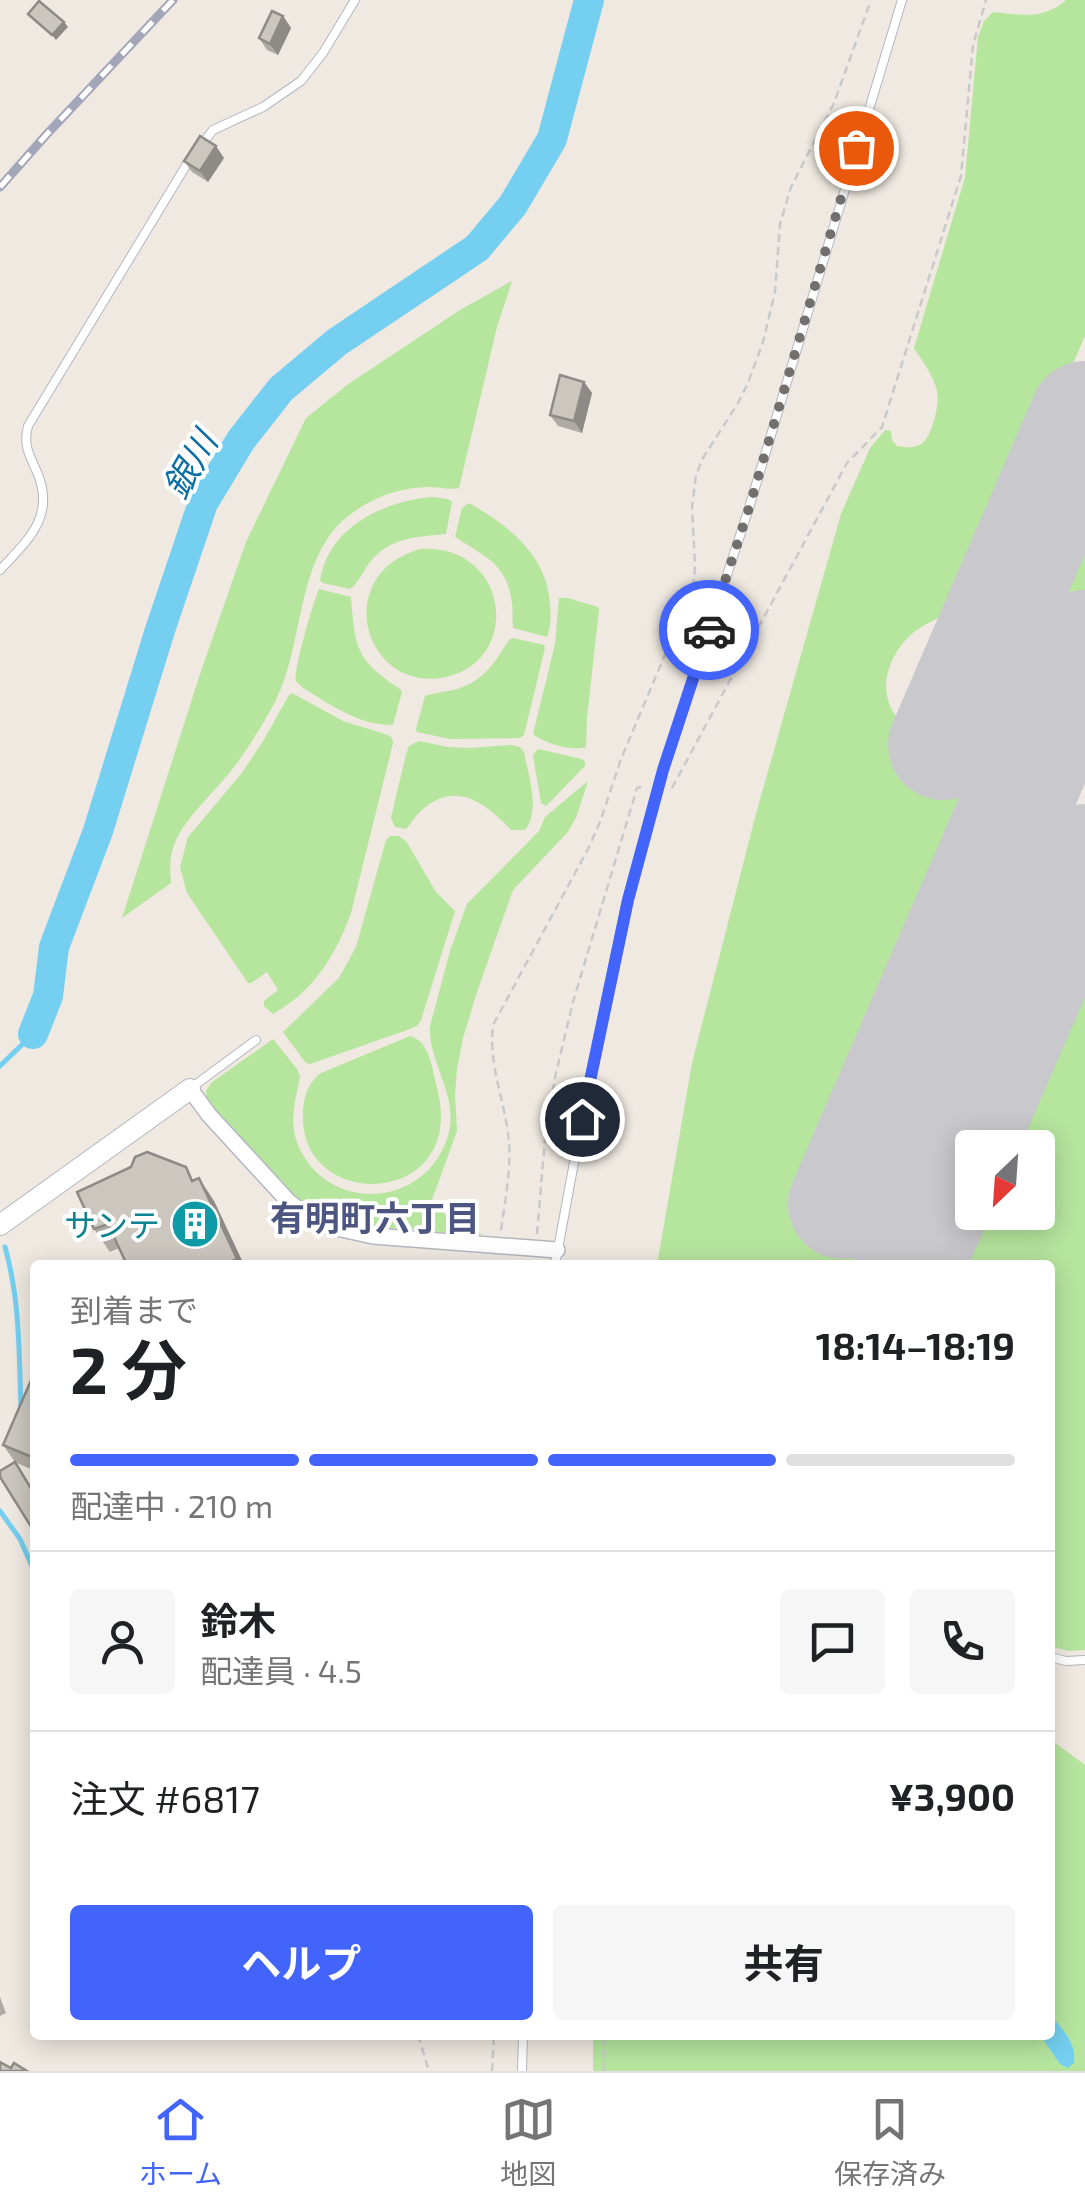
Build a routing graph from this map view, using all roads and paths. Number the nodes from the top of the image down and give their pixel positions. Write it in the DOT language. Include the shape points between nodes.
graph roads {
  1 [pos="355,0"];
  2 [pos="871,0"];
  3 [pos="902,0"];
  4 [pos="986,0"];
  5 [pos="0,570"];
  6 [pos="658,789"];
  7 [pos="256,1040"];
  8 [pos="190,1089"];
  9 [pos="0,1225"];
  10 [pos="499,1246"];
  11 [pos="536,1248"];
  12 [pos="556,1258"];
  13 [pos="1055,1658"];
  14 [pos="1085,1660"];
  15 [pos="420,2040"];
  16 [pos="494,2040"];
  17 [pos="523,2040"];
  18 [pos="604,2040"];
  19 [pos="430,2071"];
  20 [pos="492,2071"];
  21 [pos="522,2071"];
  22 [pos="604,2071"];
  1 -- 5 [label="lane" via="301,80 213,130 185,166 28,426 24,440 44,502 35,529"];
  2 -- 10 [label="path" via="834,104 791,187 774,292 748,383 696,475 688,598 588,849 493,1025 492,1060 509,1142"];
  3 -- 6 [label="lane"];
  4 -- 6 [label="path" via="974,45 961,176 882,427 847,463 674,786"];
  6 -- 11 [label="path" via="637,788 573,1002 546,1127"];
  6 -- 12 [label="lane" via="624,915"];
  7 -- 8 [label="lane"];
  8 -- 9 [label="street"];
  8 -- 10 [label="street" via="289,1202 312,1218 346,1232"];
  10 -- 11 [label="street"];
  11 -- 12 [label="street"];
  13 -- 14 [label="lane"];
  15 -- 19 [label="path"];
  16 -- 20 [label="path"];
  17 -- 21 [label="lane"];
  18 -- 22 [label="path"];
}
